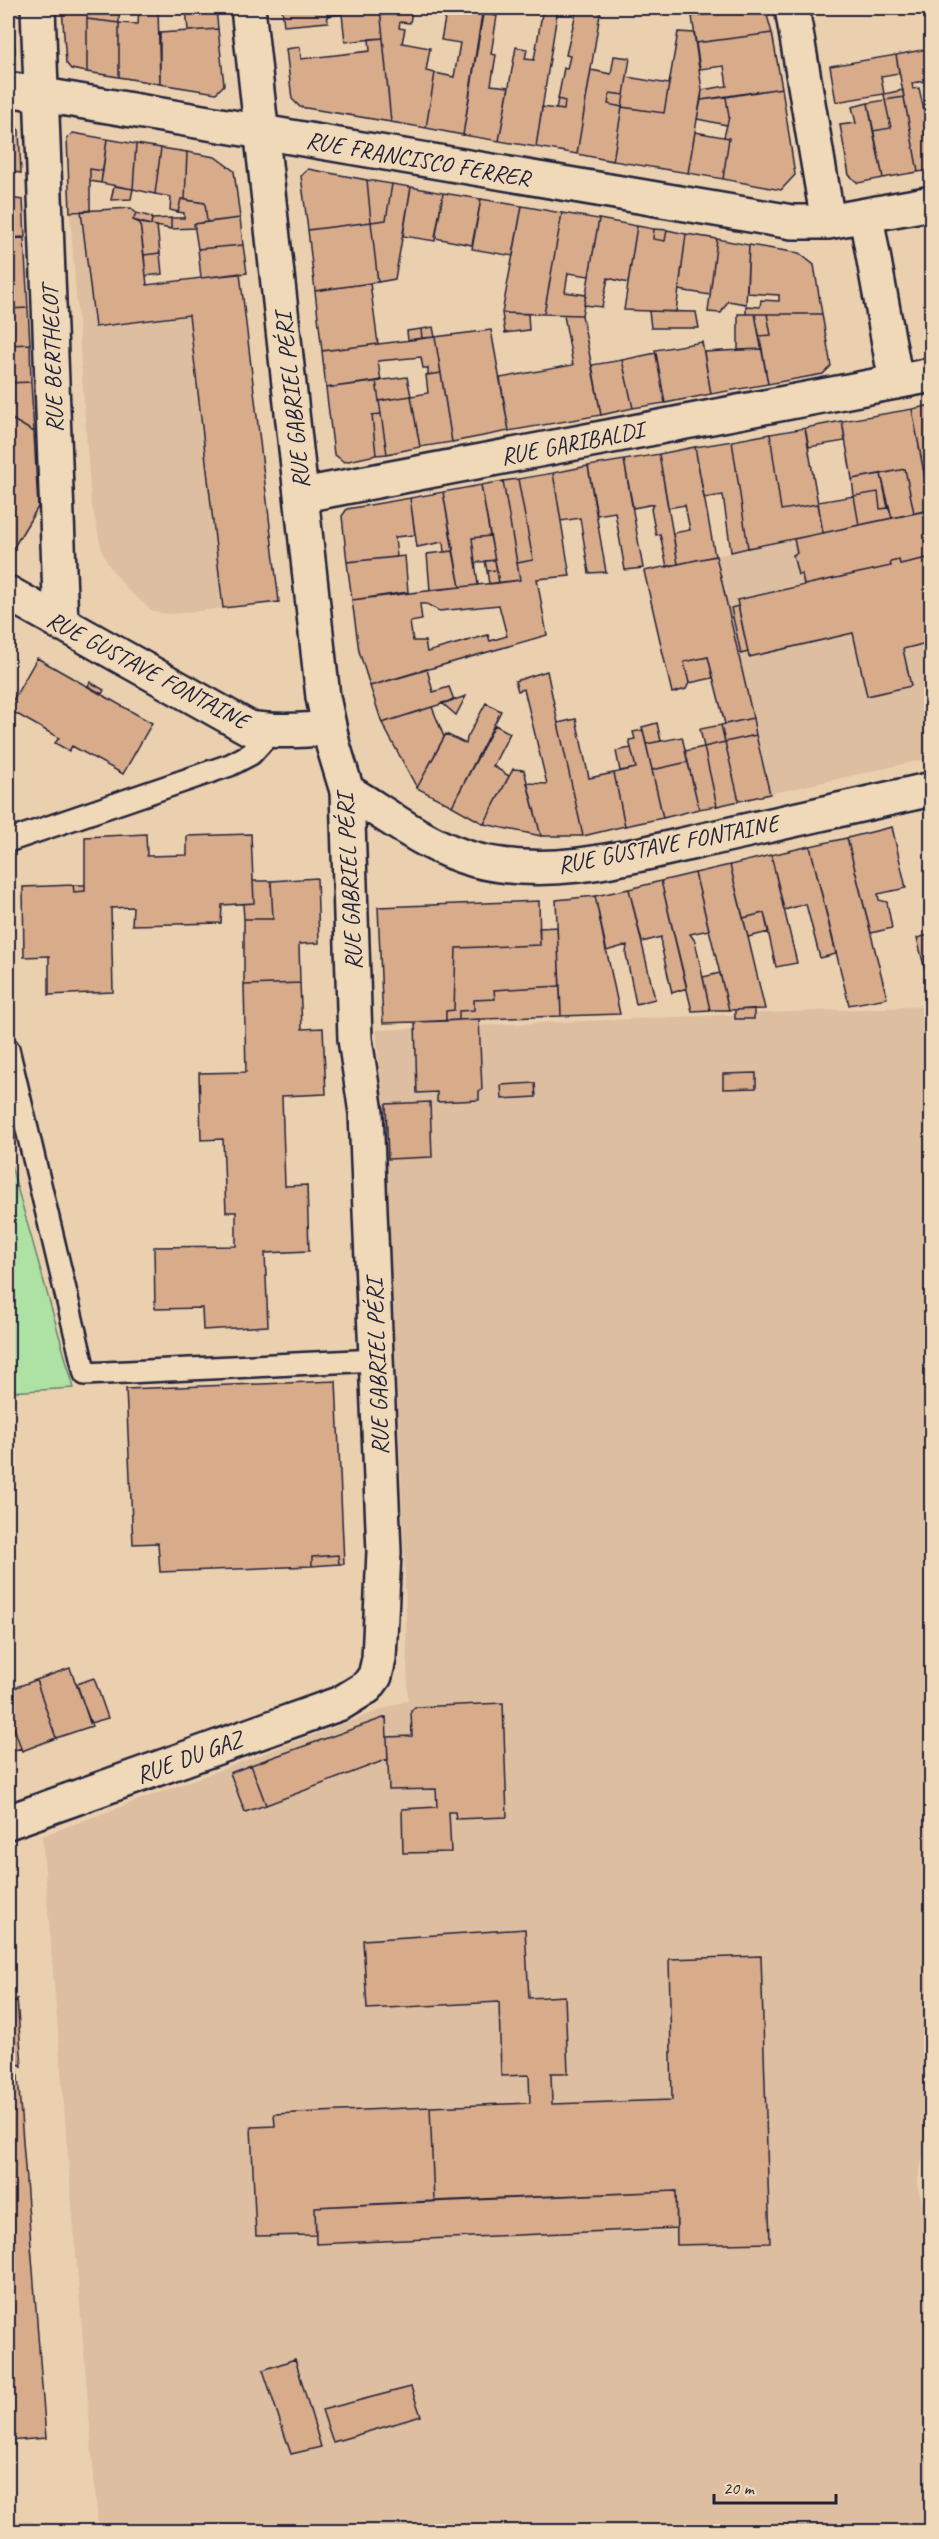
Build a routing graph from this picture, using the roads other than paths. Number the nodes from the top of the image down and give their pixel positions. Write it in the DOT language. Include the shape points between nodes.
graph roads {
  1 [pos="38,8"];
  2 [pos="248,8"];
  3 [pos="792,8"];
  4 [pos="8,89"];
  5 [pos="42,95"];
  6 [pos="262,133"];
  7 [pos="932,204"];
  8 [pos="866,216"];
  9 [pos="828,222"];
  10 [pos="932,375"];
  11 [pos="896,382"];
  12 [pos="303,495"];
  13 [pos="8,593"];
  14 [pos="60,624"];
  15 [pos="329,728"];
  16 [pos="271,732"];
  17 [pos="932,789"];
  18 [pos="347,791"];
  19 [pos="8,841"];
  20 [pos="8,1049"];
  21 [pos="377,1360"];
  22 [pos="367,1687"];
  23 [pos="8,1822"];
  1 -- 5 [label="street, RUE BERTHELOT"];
  2 -- 6 [label="street, RUE GABRIEL PÉRI"];
  3 -- 9 [label="street"];
  4 -- 5 [label="street, RUE FRANCISCO FERRER"];
  5 -- 6 [label="street, RUE FRANCISCO FERRER"];
  5 -- 14 [label="street, RUE BERTHELOT"];
  6 -- 9 [label="street, RUE FRANCISCO FERRER" via="772,219"];
  6 -- 12 [label="street, RUE GABRIEL PÉRI"];
  7 -- 8 [label="street, RUE FRANCISCO FERRER"];
  8 -- 9 [label="street, RUE FRANCISCO FERRER"];
  8 -- 11 [label="street"];
  10 -- 11 [label="street, RUE GARIBALDI"];
  11 -- 12 [label="street, RUE GARIBALDI"];
  12 -- 15 [label="street, RUE GABRIEL PÉRI"];
  13 -- 14 [label="street, RUE GUSTAVE FONTAINE"];
  14 -- 16 [label="street, RUE GUSTAVE FONTAINE" via="239,723"];
  15 -- 16 [label="street, RUE GUSTAVE FONTAINE"];
  15 -- 18 [label="street, RUE GABRIEL PÉRI"];
  16 -- 19 [label="lane" via="251,754 223,768"];
  17 -- 18 [label="street, RUE GUSTAVE FONTAINE" via="613,860 549,868 496,865 453,852"];
  18 -- 21 [label="street, RUE GABRIEL PÉRI" via="355,1040 366,1113"];
  20 -- 21 [label="lane" via="85,1374"];
  21 -- 22 [label="street, RUE GABRIEL PÉRI" via="384,1552 379,1659 375,1676"];
  22 -- 23 [label="street, RUE DU GAZ" via="341,1703"];
}
